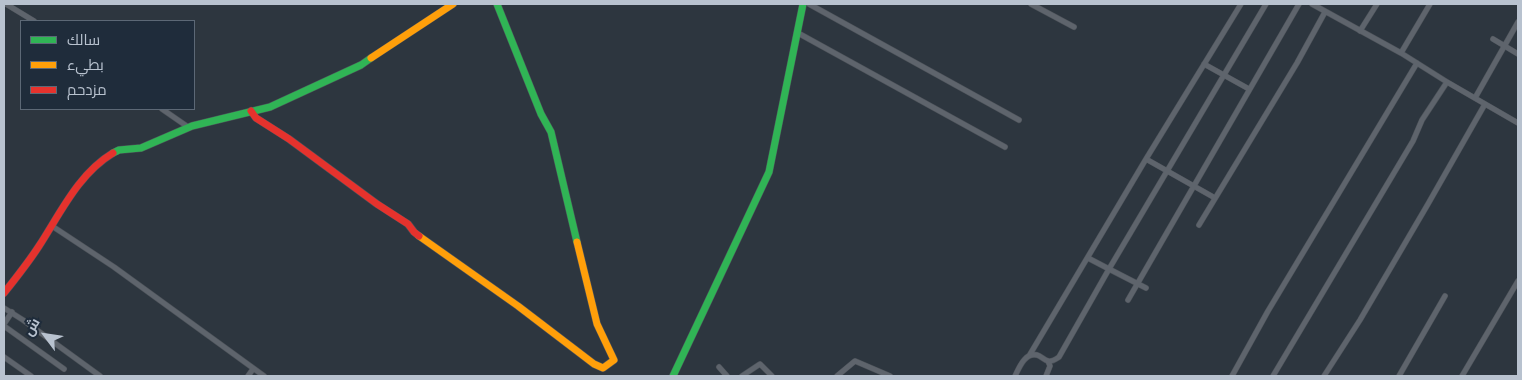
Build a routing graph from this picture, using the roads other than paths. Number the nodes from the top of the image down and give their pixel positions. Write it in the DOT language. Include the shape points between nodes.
graph roads {
  1 [pos="6,4"];
  2 [pos="453,4"];
  3 [pos="497,4"];
  4 [pos="803,4"];
  5 [pos="808,4"];
  6 [pos="1031,4"];
  7 [pos="1241,4"];
  8 [pos="1266,4"];
  9 [pos="1299,4"];
  10 [pos="1312,4"];
  11 [pos="1377,4"];
  12 [pos="1430,4"];
  13 [pos="1325,12"];
  14 [pos="32,20"];
  15 [pos="1518,22"];
  16 [pos="1074,27"];
  17 [pos="1360,31"];
  18 [pos="798,33"];
  19 [pos="1493,39"];
  20 [pos="1504,46"];
  21 [pos="1401,54"];
  22 [pos="1518,54"];
  23 [pos="1418,63"];
  24 [pos="1204,64"];
  25 [pos="1223,75"];
  26 [pos="1447,82"];
  27 [pos="1249,90"];
  28 [pos="1475,98"];
  29 [pos="1485,104"];
  30 [pos="163,110"];
  31 [pos="251,110"];
  32 [pos="1019,120"];
  33 [pos="1518,123"];
  34 [pos="188,127"];
  35 [pos="1005,147"];
  36 [pos="1146,159"];
  37 [pos="1167,171"];
  38 [pos="1193,186"];
  39 [pos="1215,198"];
  40 [pos="1199,225"];
  41 [pos="52,226"];
  42 [pos="1088,258"];
  43 [pos="1109,269"];
  44 [pos="1518,281"];
  45 [pos="1138,283"];
  46 [pos="1146,288"];
  47 [pos="4,293"];
  48 [pos="1445,296"];
  49 [pos="1128,300"];
  50 [pos="4,308"];
  51 [pos="12,312"];
  52 [pos="4,325"];
  53 [pos="1029,356"];
  54 [pos="4,357"];
  55 [pos="1048,361"];
  56 [pos="719,367"];
  57 [pos="64,369"];
  58 [pos="253,369"];
  59 [pos="31,376"];
  60 [pos="100,376"];
  61 [pos="248,376"];
  62 [pos="264,376"];
  63 [pos="673,376"];
  64 [pos="727,376"];
  65 [pos="742,376"];
  66 [pos="772,376"];
  67 [pos="837,376"];
  68 [pos="890,376"];
  69 [pos="1015,376"];
  70 [pos="1046,376"];
  71 [pos="1232,376"];
  72 [pos="1273,376"];
  73 [pos="1324,376"];
  74 [pos="1399,376"];
  75 [pos="1462,376"];
  1 -- 14 [label="street"];
  2 -- 31 [label="street" via="361,65 270,106"];
  3 -- 31 [label="street" via="551,132 597,324 614,360 603,368 430,244 408,224 256,118"];
  4 -- 18 [label="street"];
  5 -- 32 [label="street"];
  6 -- 16 [label="street"];
  7 -- 24 [label="street"];
  8 -- 25 [label="street"];
  9 -- 27 [label="street"];
  10 -- 13 [label="street"];
  11 -- 17 [label="street"];
  12 -- 21 [label="street"];
  13 -- 17 [label="street"];
  13 -- 39 [label="street"];
  15 -- 20 [label="street"];
  17 -- 21 [label="street"];
  18 -- 35 [label="street"];
  18 -- 63 [label="street" via="769,172"];
  19 -- 20 [label="street"];
  20 -- 22 [label="street"];
  20 -- 28 [label="street"];
  21 -- 23 [label="street"];
  23 -- 26 [label="street"];
  23 -- 71 [label="street"];
  24 -- 25 [label="street"];
  24 -- 36 [label="street"];
  25 -- 27 [label="street"];
  25 -- 37 [label="street"];
  26 -- 28 [label="street"];
  26 -- 72 [label="street"];
  27 -- 38 [label="street"];
  28 -- 29 [label="street"];
  29 -- 33 [label="street"];
  29 -- 73 [label="street"];
  30 -- 34 [label="street"];
  31 -- 34 [label="street"];
  34 -- 41 [label="street" via="141,148 119,150 110,155 84,178"];
  36 -- 37 [label="street"];
  36 -- 42 [label="street"];
  37 -- 38 [label="street"];
  37 -- 43 [label="street"];
  38 -- 39 [label="street"];
  38 -- 45 [label="street"];
  39 -- 40 [label="street"];
  41 -- 47 [label="street"];
  41 -- 58 [label="street" via="114,267"];
  42 -- 43 [label="street"];
  42 -- 53 [label="street"];
  43 -- 45 [label="street"];
  43 -- 55 [label="street" via="1059,357"];
  44 -- 75 [label="street"];
  45 -- 46 [label="street"];
  45 -- 49 [label="street"];
  48 -- 74 [label="street"];
  50 -- 51 [label="street"];
  51 -- 52 [label="street"];
  51 -- 60 [label="street"];
  52 -- 57 [label="street"];
  53 -- 55 [label="street" via="1037,355"];
  53 -- 69 [label="street"];
  54 -- 59 [label="street"];
  55 -- 70 [label="street" via="1050,366"];
  56 -- 64 [label="street"];
  58 -- 61 [label="street"];
  58 -- 62 [label="street"];
  65 -- 66 [label="street" via="760,364"];
  67 -- 68 [label="street" via="855,361"];
}
